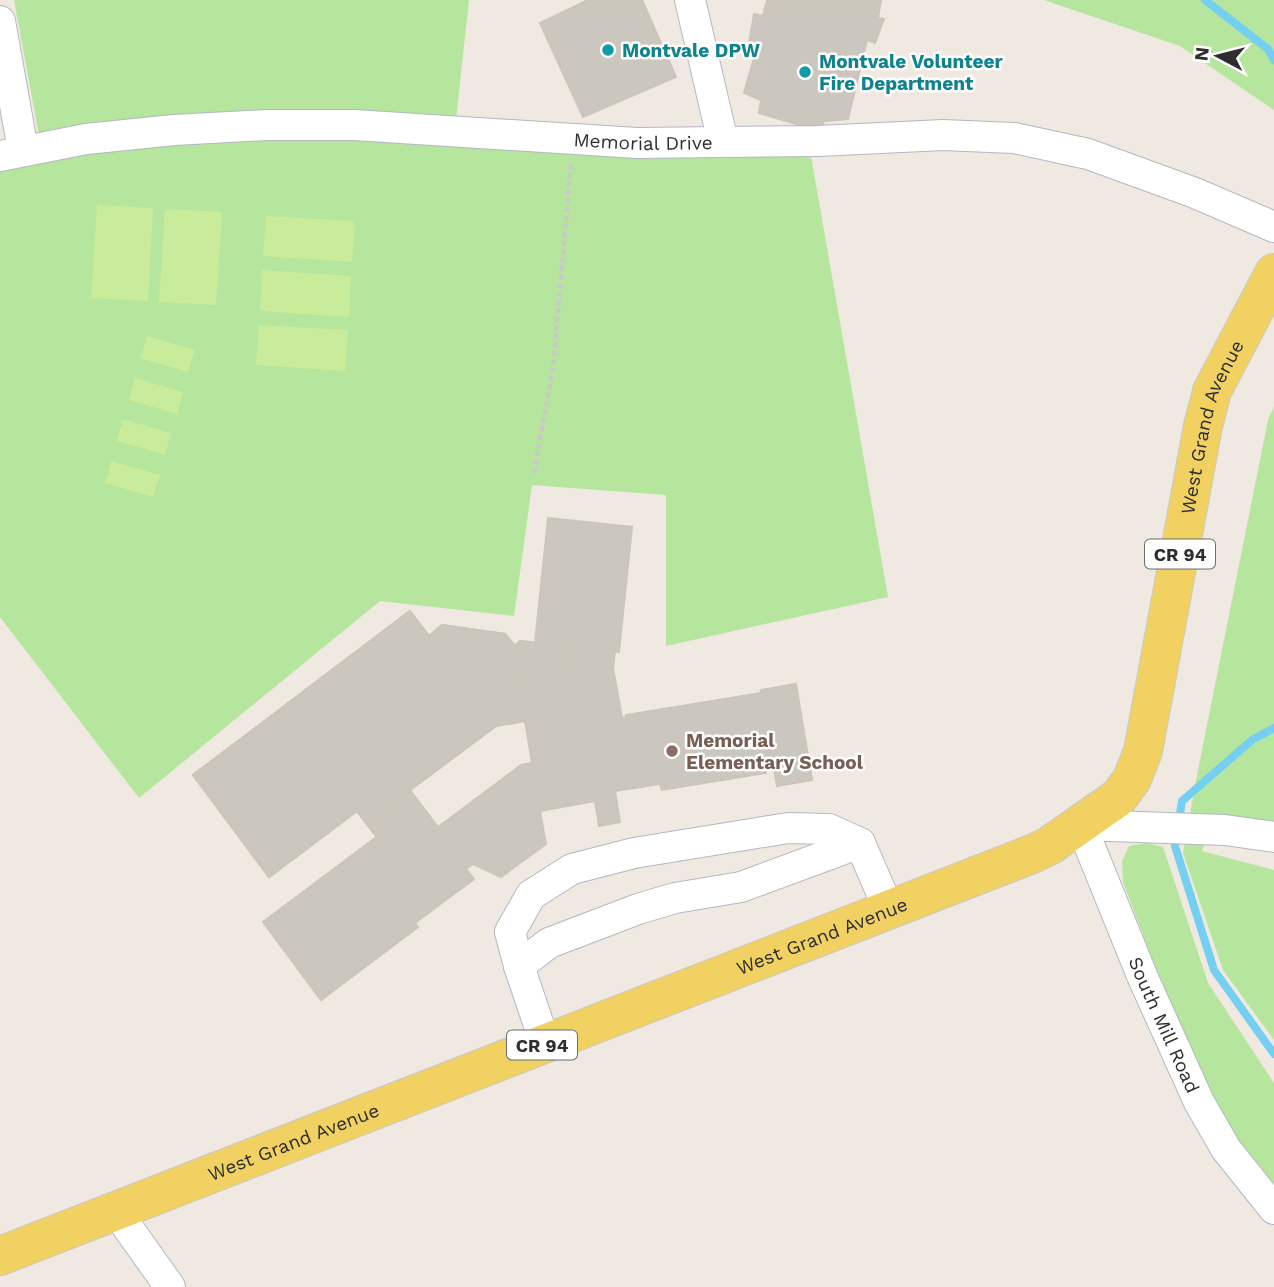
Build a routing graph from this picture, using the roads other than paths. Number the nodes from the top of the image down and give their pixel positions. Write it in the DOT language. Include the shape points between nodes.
graph roads {
  1 [pos="690,0"];
  2 [pos="0,21"];
  3 [pos="723,142"];
  4 [pos="12,153"];
  5 [pos="1274,227"];
  6 [pos="1274,273"];
  7 [pos="1081,825"];
  8 [pos="1274,837"];
  9 [pos="860,843"];
  10 [pos="889,910"];
  11 [pos="519,965"];
  12 [pos="545,1043"];
  13 [pos="1274,1209"];
  14 [pos="116,1211"];
  15 [pos="0,1256"];
  16 [pos="170,1287"];
  1 -- 3 [label="street"];
  2 -- 4 [label="street"];
  3 -- 4 [label="street, Memorial Drive" via="637,143 354,125 267,125 86,139"];
  3 -- 5 [label="street, Memorial Drive" via="943,135 1014,138 1088,154"];
  6 -- 7 [label="main road, West Grand Avenue / CR 94" via="1212,391 1143,751 1119,797"];
  7 -- 8 [label="street"];
  7 -- 10 [label="main road, West Grand Avenue / CR 94" via="1032,854"];
  7 -- 13 [label="street, South Mill Road" via="1199,1102 1226,1149"];
  9 -- 10 [label="street"];
  9 -- 11 [label="street" via="741,887 638,909 549,943"];
  9 -- 11 [label="street" via="829,829 788,828 634,853 572,869 531,895 510,932"];
  10 -- 12 [label="main road, West Grand Avenue / CR 94"];
  11 -- 12 [label="street"];
  12 -- 14 [label="main road, West Grand Avenue / CR 94"];
  14 -- 15 [label="main road, West Grand Avenue / CR 94"];
  14 -- 16 [label="street"];
}
